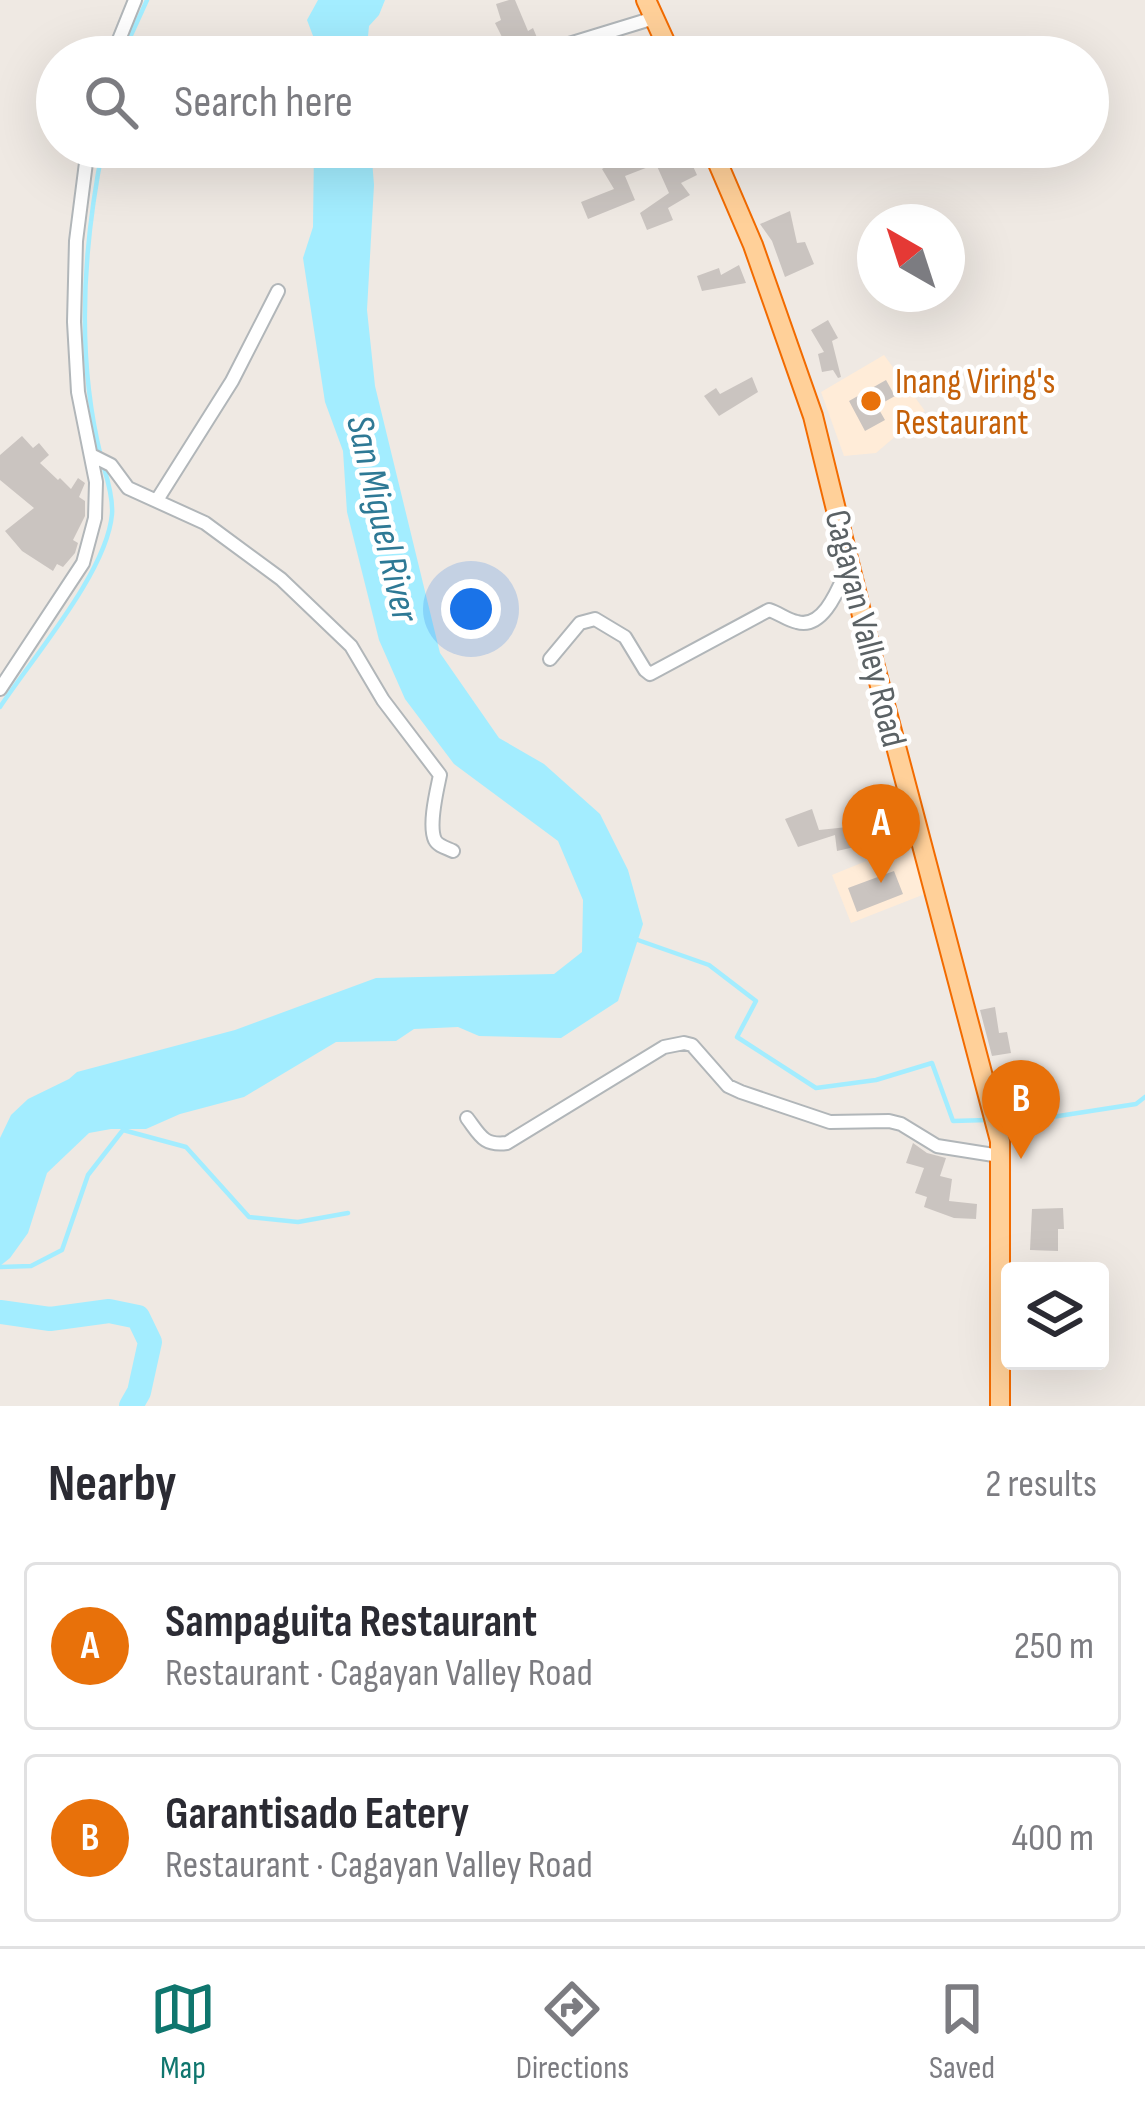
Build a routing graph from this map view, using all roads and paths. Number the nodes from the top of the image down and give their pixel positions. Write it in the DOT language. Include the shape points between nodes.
graph roads {
  1 [pos="135,0"];
  2 [pos="650,9"];
  3 [pos="120,36"];
  4 [pos="585,36"];
  5 [pos="85,168"];
  6 [pos="720,168"];
  7 [pos="278,291"];
  8 [pos="92,455"];
  9 [pos="158,500"];
  10 [pos="849,564"];
  11 [pos="550,659"];
  12 [pos="0,688"];
  13 [pos="453,851"];
  14 [pos="467,1118"];
  15 [pos="1000,1149"];
  16 [pos="1000,1406"];
  1 -- 3 [label="street"];
  2 -- 4 [label="street"];
  5 -- 8 [label="street" via="74,322"];
  6 -- 10 [label="highway, Cagayan Valley Road" via="813,416"];
  7 -- 9 [label="street"];
  8 -- 9 [label="street" via="128,488"];
  8 -- 12 [label="street" via="97,500 82,563"];
  9 -- 13 [label="street" via="205,523 281,579 351,646 440,775 435,839"];
  10 -- 11 [label="street" via="814,621 769,610 650,674 625,637 595,619 580,623"];
  10 -- 15 [label="highway, Cagayan Valley Road"];
  14 -- 15 [label="street" via="484,1140 507,1144 684,1042 741,1092 830,1122 889,1121 937,1145"];
  15 -- 16 [label="highway, Cagayan Valley Road"];
}
